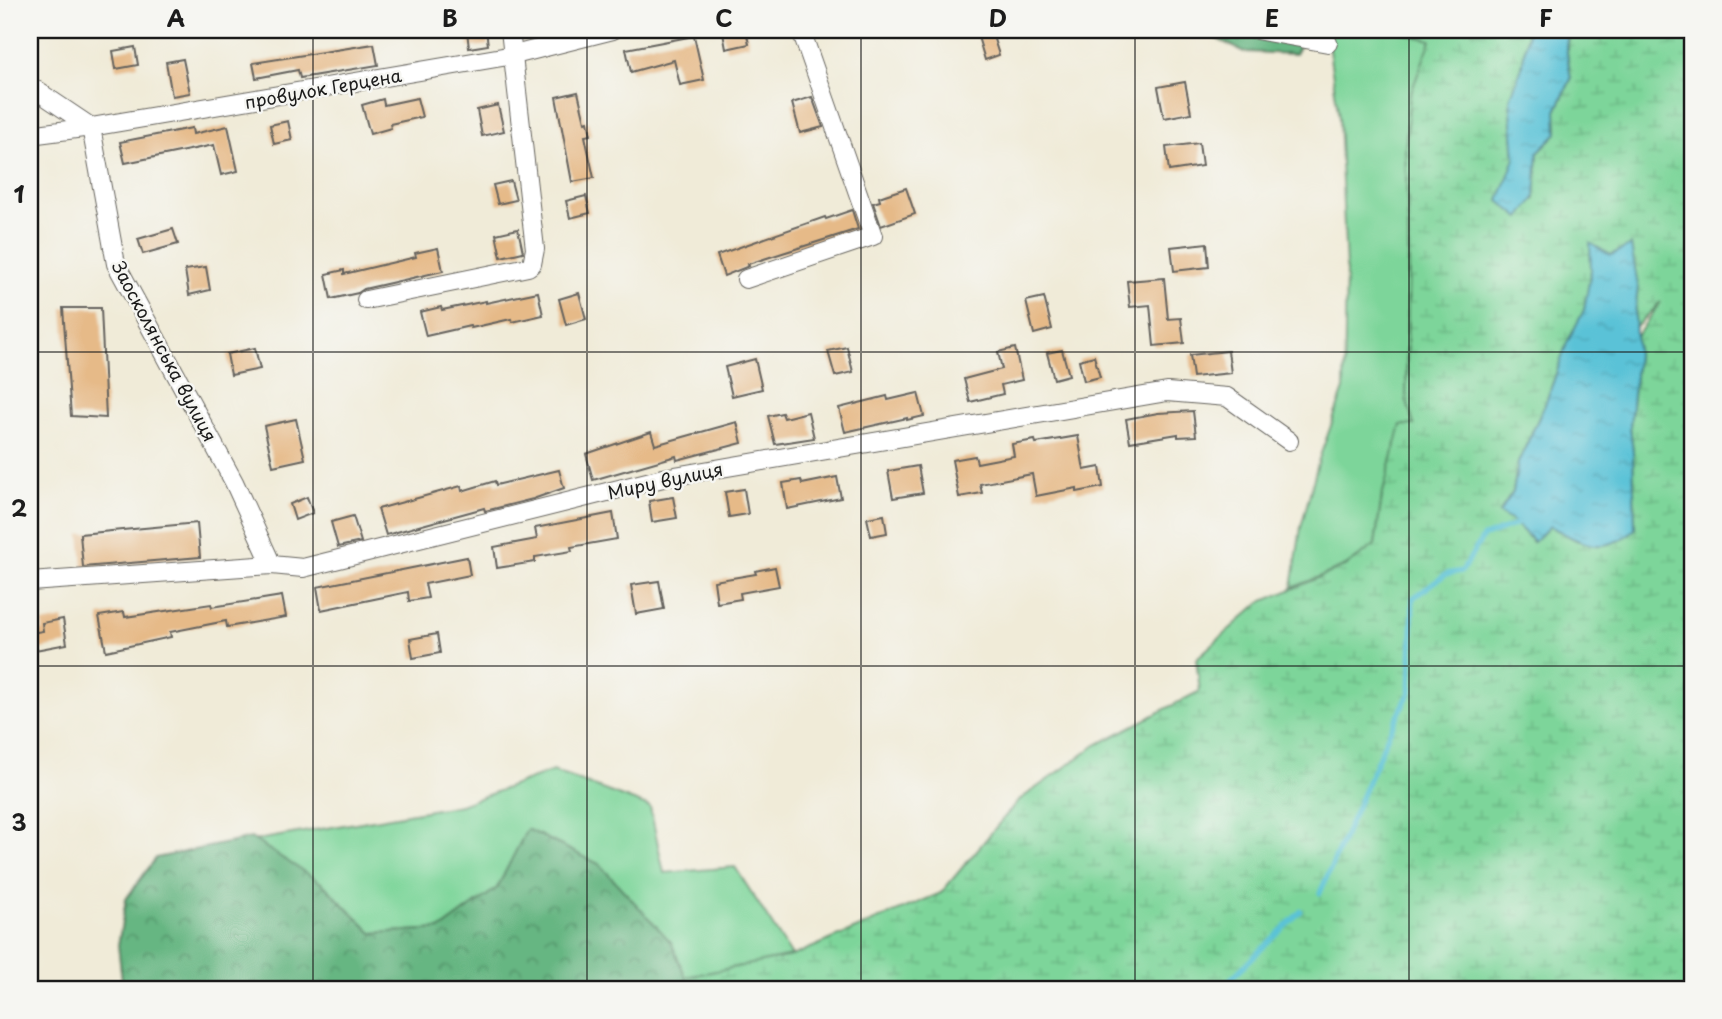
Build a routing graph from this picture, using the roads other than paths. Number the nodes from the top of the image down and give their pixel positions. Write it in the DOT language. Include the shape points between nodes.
graph roads {
  1 [pos="510,30"];
  2 [pos="613,30"];
  3 [pos="801,30"];
  4 [pos="1256,30"];
  5 [pos="1328,43"];
  6 [pos="513,55"];
  7 [pos="30,86"];
  8 [pos="91,127"];
  9 [pos="30,135"];
  10 [pos="746,279"];
  11 [pos="366,300"];
  12 [pos="1290,441"];
  13 [pos="272,565"];
  14 [pos="30,582"];
  1 -- 6 [label="street"];
  2 -- 6 [label="street, провулок Герцена"];
  3 -- 10 [label="street" via="873,236"];
  4 -- 5 [label="street"];
  6 -- 8 [label="street, провулок Герцена"];
  6 -- 11 [label="street" via="535,249 532,264"];
  7 -- 8 [label="street"];
  8 -- 9 [label="street, провулок Герцена"];
  8 -- 13 [label="street, Заосколянська вулиця" via="116,264 234,482"];
  12 -- 13 [label="street, Миру вулиця" via="1227,397 1167,392 663,478 303,568"];
  13 -- 14 [label="street, Миру вулиця"];
}
